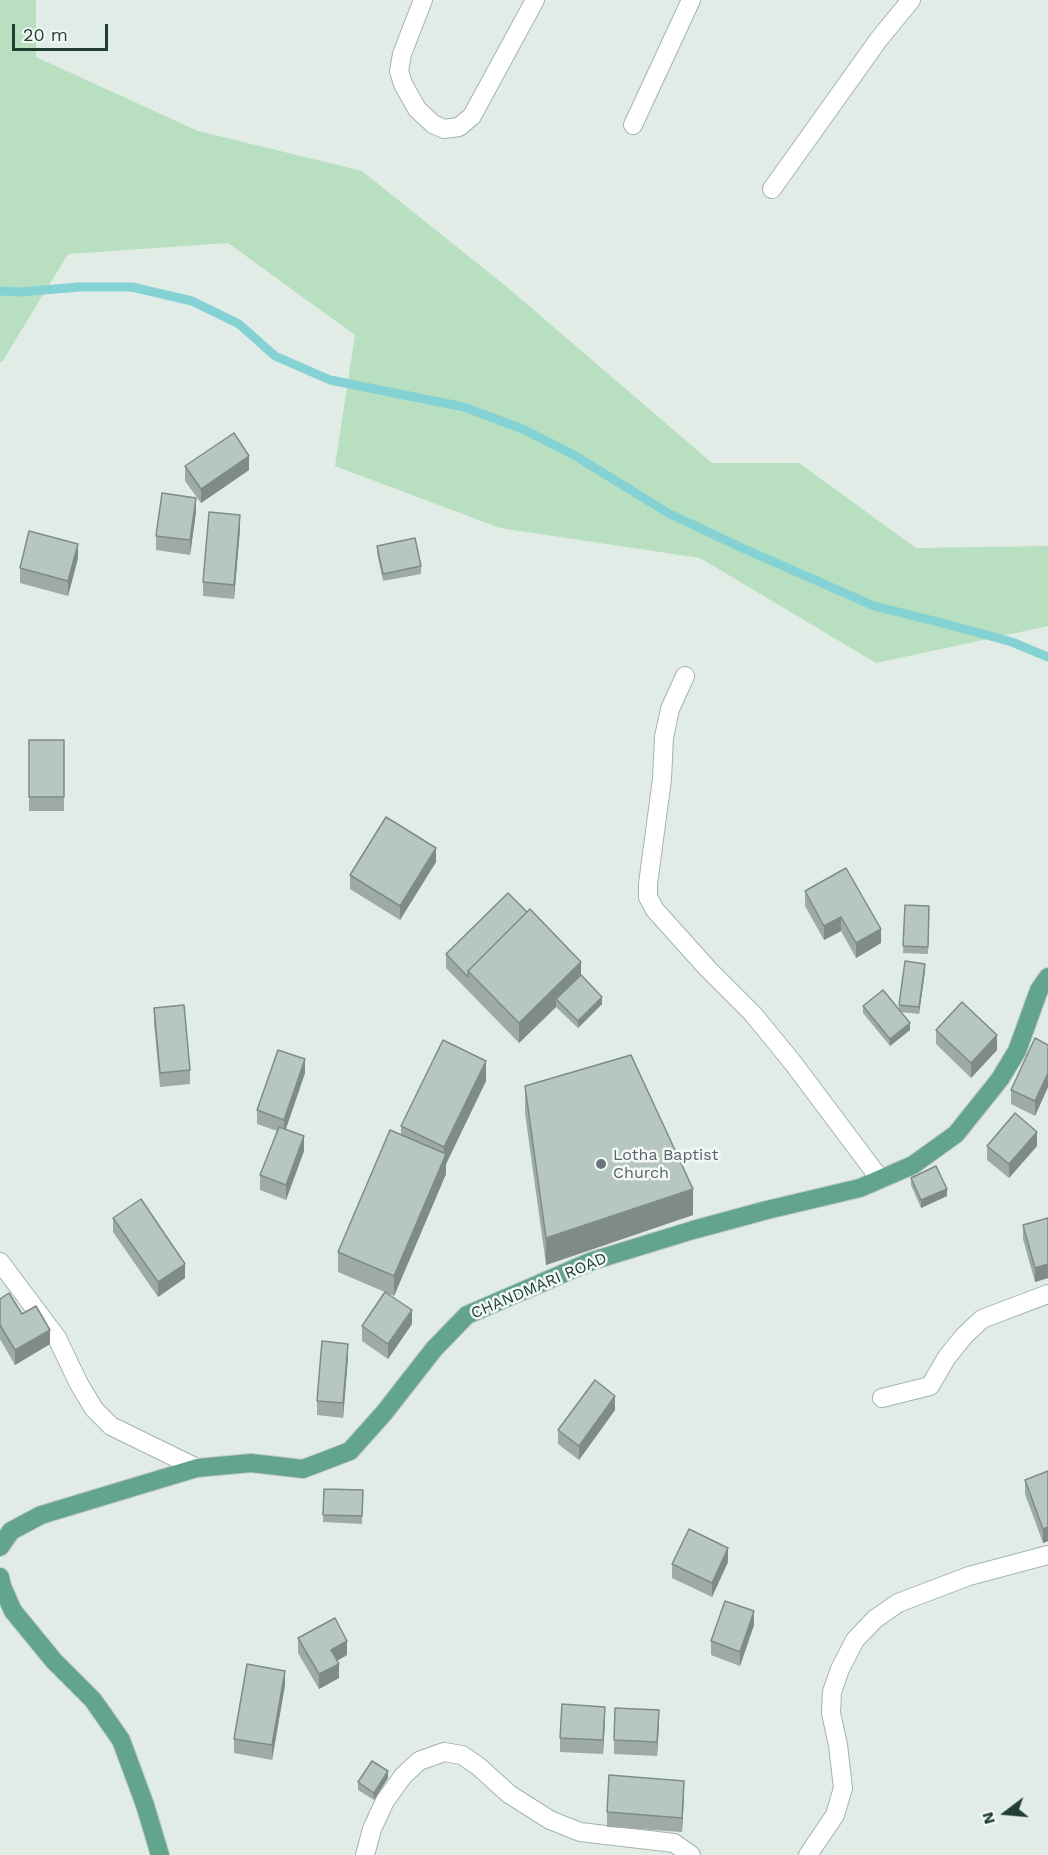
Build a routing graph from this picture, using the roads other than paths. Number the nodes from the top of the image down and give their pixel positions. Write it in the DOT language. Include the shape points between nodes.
graph roads {
  1 [pos="423,0"];
  2 [pos="535,0"];
  3 [pos="691,0"];
  4 [pos="911,0"];
  5 [pos="633,125"];
  6 [pos="772,189"];
  7 [pos="685,676"];
  8 [pos="1048,977"];
  9 [pos="880,1179"];
  10 [pos="0,1262"];
  11 [pos="1048,1294"];
  12 [pos="882,1398"];
  13 [pos="196,1468"];
  14 [pos="0,1545"];
  15 [pos="1048,1555"];
  16 [pos="0,1577"];
  17 [pos="160,1855"];
  18 [pos="365,1855"];
  19 [pos="691,1855"];
  20 [pos="808,1855"];
  1 -- 2 [label="street" via="399,71 417,109 444,129 459,127 472,116"];
  3 -- 5 [label="street"];
  4 -- 6 [label="street"];
  7 -- 9 [label="street" via="670,709 664,738 648,897 655,910 787,1055"];
  8 -- 9 [label="main road, CHANDMARI ROAD" via="1039,990 1017,1051 956,1134 913,1165"];
  9 -- 13 [label="main road, CHANDMARI ROAD" via="860,1188 693,1230 591,1261 467,1315 434,1348 350,1451 303,1469 251,1463"];
  10 -- 13 [label="street" via="57,1338 94,1409 111,1426"];
  11 -- 12 [label="street" via="982,1319 947,1357 930,1386"];
  13 -- 14 [label="main road, CHANDMARI ROAD" via="41,1515 11,1532"];
  15 -- 20 [label="street" via="969,1575 898,1603 855,1640 832,1692 831,1713 843,1788 836,1815"];
  16 -- 17 [label="main road" via="13,1611 93,1700 121,1740"];
  18 -- 19 [label="street" via="385,1801 403,1776 419,1761 444,1752 462,1755 549,1821 580,1832 674,1843"];
}
